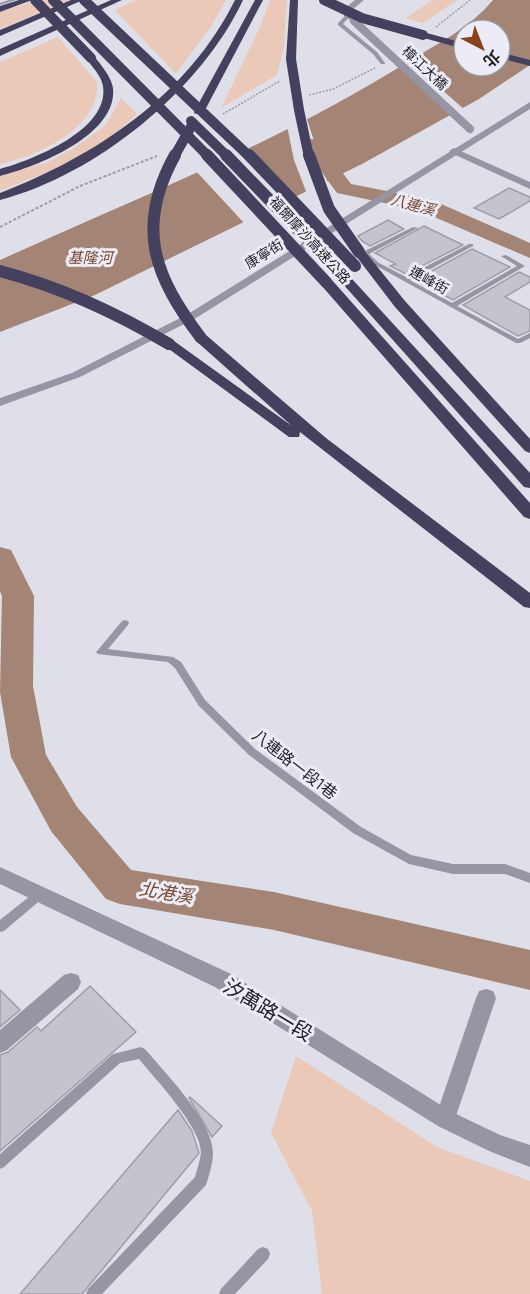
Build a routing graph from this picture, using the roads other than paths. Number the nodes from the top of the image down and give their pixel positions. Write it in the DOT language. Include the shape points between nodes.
graph roads {
  1 [pos="14,0"];
  2 [pos="28,0"];
  3 [pos="35,0"];
  4 [pos="52,0"];
  5 [pos="68,0"];
  6 [pos="79,0"];
  7 [pos="84,0"];
  8 [pos="101,0"];
  9 [pos="118,0"];
  10 [pos="239,0"];
  11 [pos="259,0"];
  12 [pos="294,0"];
  13 [pos="324,0"];
  14 [pos="360,0"];
  15 [pos="0,4"];
  16 [pos="0,9"];
  17 [pos="350,15"];
  18 [pos="372,18"];
  19 [pos="92,24"];
  20 [pos="99,32"];
  21 [pos="0,33"];
  22 [pos="107,39"];
  23 [pos="0,43"];
  24 [pos="452,43"];
  25 [pos="0,53"];
  26 [pos="512,58"];
  27 [pos="383,63"];
  28 [pos="530,63"];
  29 [pos="154,87"];
  30 [pos="530,105"];
  31 [pos="478,136"];
  32 [pos="454,151"];
  33 [pos="0,173"];
  34 [pos="530,186"];
  35 [pos="0,197"];
  36 [pos="341,223"];
  37 [pos="415,228"];
  38 [pos="471,245"];
  39 [pos="362,252"];
  40 [pos="504,256"];
  41 [pos="0,271"];
  42 [pos="405,280"];
  43 [pos="400,304"];
  44 [pos="452,306"];
  45 [pos="530,335"];
  46 [pos="0,402"];
  47 [pos="530,448"];
  48 [pos="530,483"];
  49 [pos="382,489"];
  50 [pos="530,513"];
  51 [pos="530,602"];
  52 [pos="125,623"];
  53 [pos="0,875"];
  54 [pos="530,878"];
  55 [pos="39,895"];
  56 [pos="0,927"];
  57 [pos="71,982"];
  58 [pos="486,998"];
  59 [pos="0,1043"];
  60 [pos="445,1119"];
  61 [pos="530,1156"];
  62 [pos="0,1163"];
  63 [pos="263,1254"];
  64 [pos="93,1294"];
  65 [pos="226,1294"];
  1 -- 15 [label="lane"];
  2 -- 16 [label="highway"];
  3 -- 33 [label="highway, bridge" via="105,77 107,104 99,118 58,150 30,165"];
  4 -- 50 [label="highway, 福爾摩沙高速公路, bridge" via="205,152"];
  5 -- 19 [label="highway"];
  6 -- 21 [label="highway"];
  7 -- 43 [label="highway, bridge" via="223,130 375,286"];
  8 -- 23 [label="highway"];
  9 -- 25 [label="highway"];
  10 -- 35 [label="highway" via="215,44 144,120 78,164"];
  11 -- 49 [label="highway, bridge" via="159,186 153,240 160,272 185,318 201,338 251,385"];
  12 -- 39 [label="highway, bridge" via="291,59 299,119 312,168 347,238"];
  13 -- 24 [label="highway, bridge" via="362,18"];
  14 -- 17 [label="street"];
  17 -- 18 [label="lane"];
  17 -- 27 [label="lane" via="340,24"];
  17 -- 31 [label="street, 樟江大橋, bridge"];
  20 -- 22 [label="highway"];
  26 -- 28 [label="highway"];
  29 -- 48 [label="highway, 福爾摩沙高速公路, bridge" via="240,168 338,271"];
  30 -- 31 [label="street, 康寧街"];
  31 -- 32 [label="street, 康寧街"];
  32 -- 34 [label="street"];
  32 -- 36 [label="street, 康寧街"];
  36 -- 39 [label="lane, 連峰街"];
  36 -- 46 [label="street, 康寧街" via="192,316 136,346 76,375"];
  37 -- 39 [label="lane"];
  38 -- 42 [label="lane"];
  39 -- 42 [label="lane, 連峰街"];
  39 -- 43 [label="highway"];
  40 -- 44 [label="lane" via="522,266"];
  41 -- 49 [label="highway, bridge" via="79,295 123,316 169,344 294,435"];
  42 -- 44 [label="lane, 連峰街"];
  43 -- 47 [label="highway"];
  44 -- 45 [label="lane, 連峰街" via="518,342"];
  49 -- 51 [label="highway"];
  52 -- 54 [label="lane, 八連路一段1巷" via="101,652 170,659 202,703 252,752 357,830 409,859 453,869 506,869"];
  53 -- 55 [label="street, 汐萬路一段"];
  55 -- 56 [label="lane"];
  55 -- 60 [label="street, 汐萬路一段" via="222,980"];
  57 -- 59 [label="street"];
  58 -- 60 [label="street"];
  60 -- 61 [label="street, 汐萬路一段"];
  62 -- 64 [label="lane" via="117,1058 141,1053 189,1111 203,1136 207,1153 201,1180"];
  63 -- 65 [label="lane"];
}
